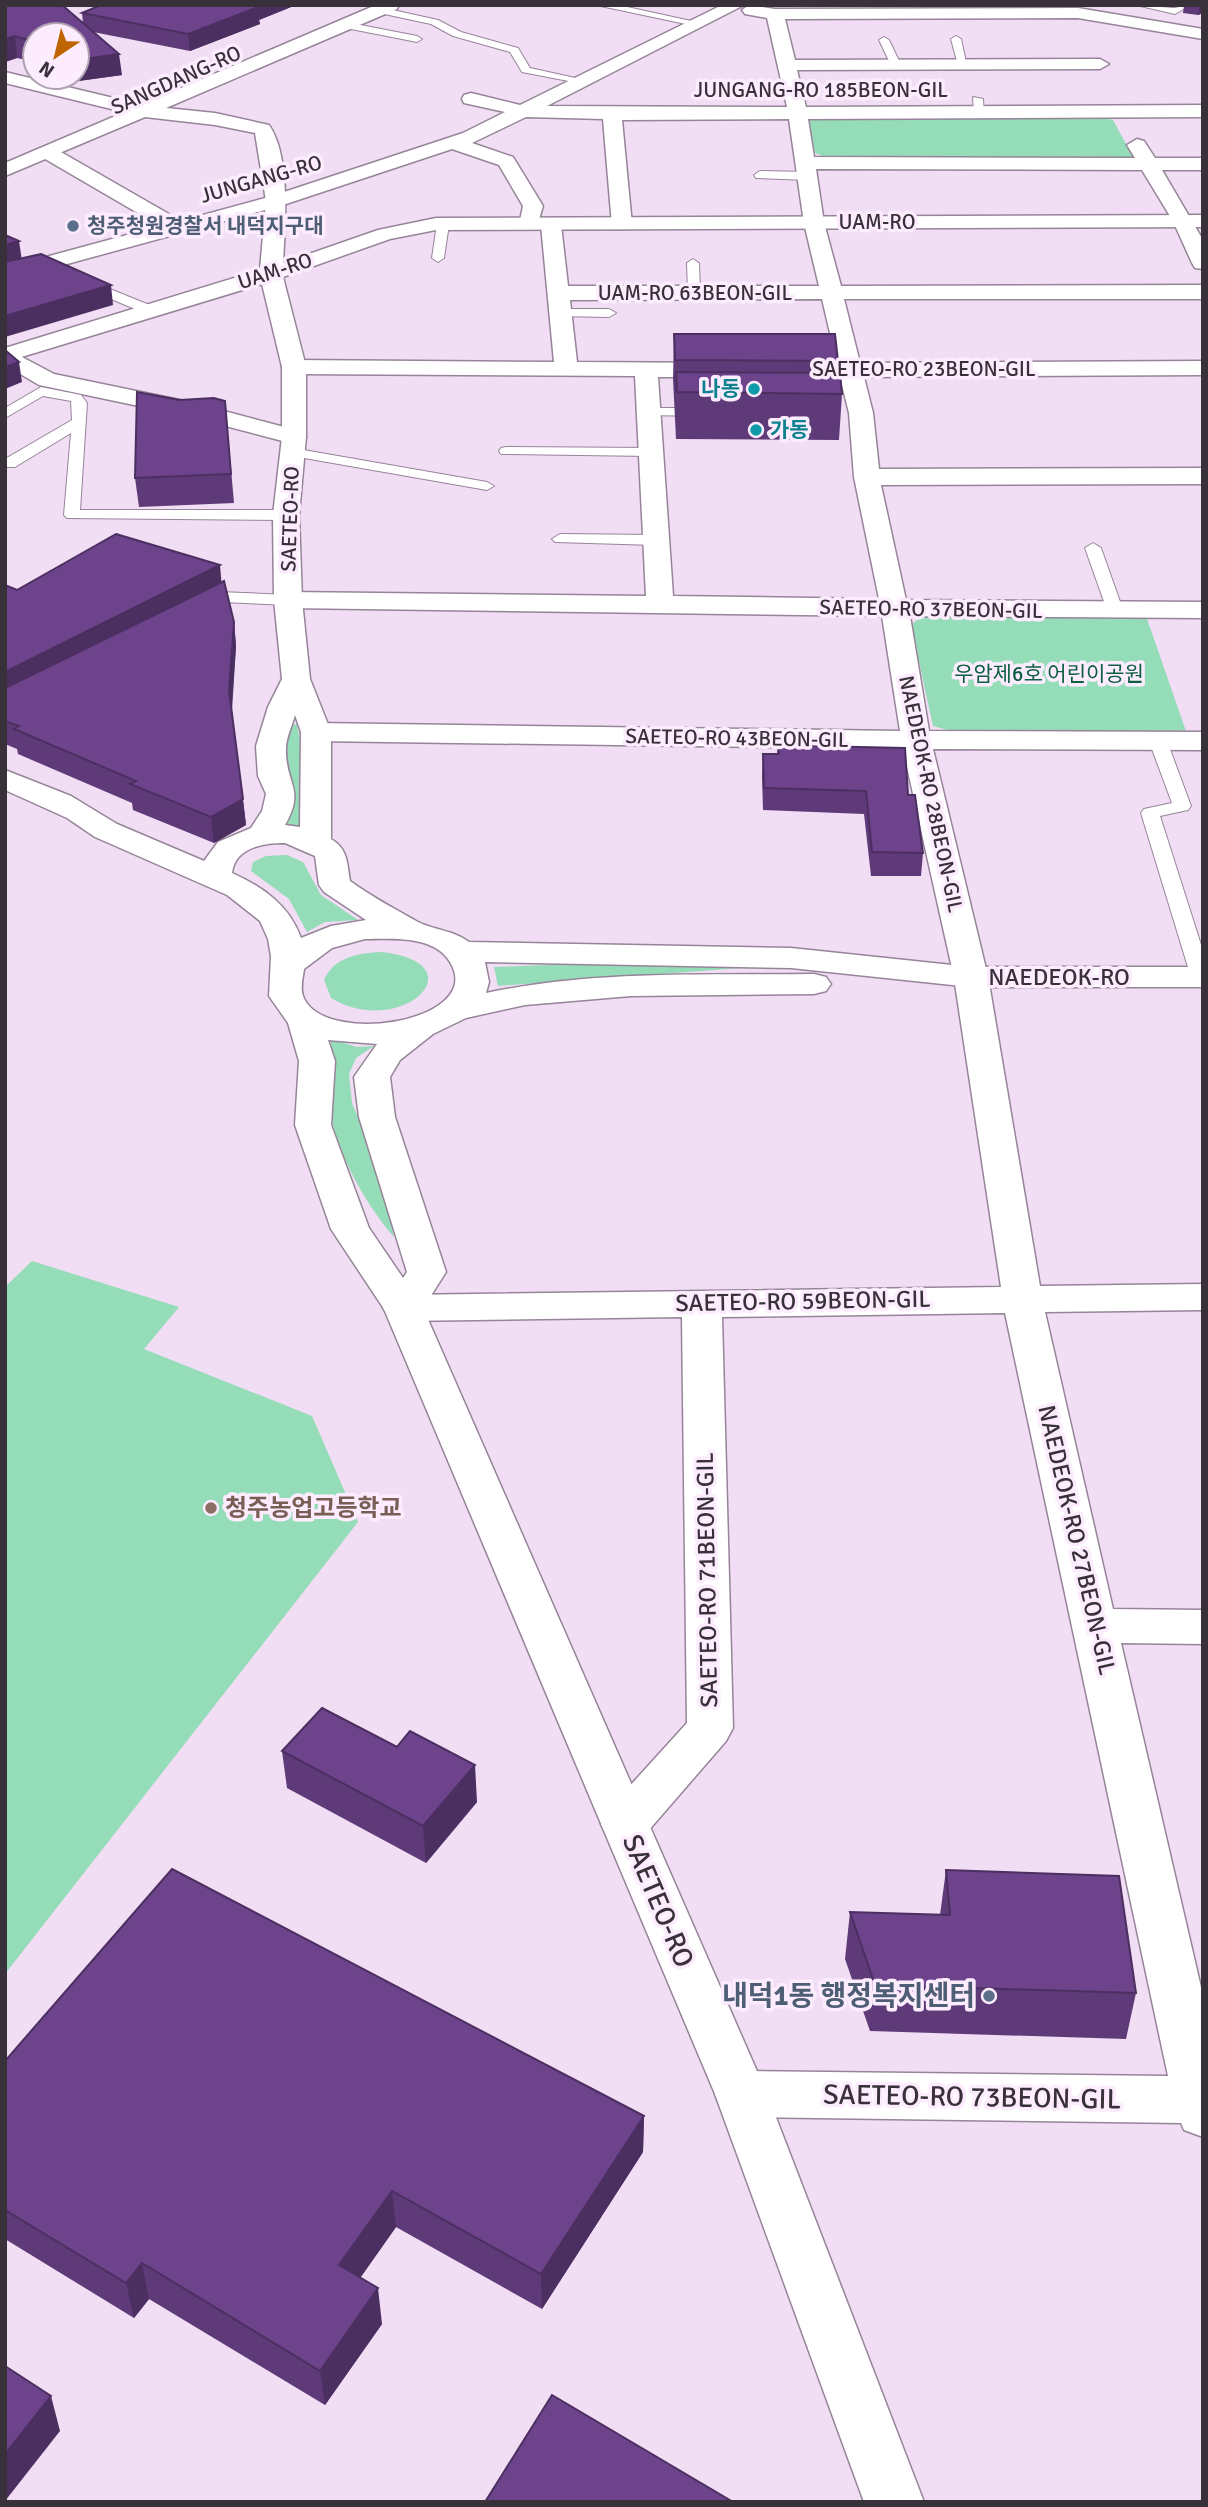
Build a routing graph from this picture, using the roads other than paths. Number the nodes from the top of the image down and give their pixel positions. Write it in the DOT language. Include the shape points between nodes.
graph roads {
  1 [pos="345,5"];
  2 [pos="601,5"];
  3 [pos="1140,5"];
  4 [pos="1186,5"];
  5 [pos="734,6"];
  6 [pos="385,8"];
  7 [pos="925,9"];
  8 [pos="1074,9"];
  9 [pos="775,14"];
  10 [pos="700,23"];
  11 [pos="345,25"];
  12 [pos="1203,34"];
  13 [pos="417,39"];
  14 [pos="956,39"];
  15 [pos="884,40"];
  16 [pos="261,62"];
  17 [pos="787,65"];
  18 [pos="896,65"];
  19 [pos="956,65"];
  20 [pos="1105,76"];
  21 [pos="5,77"];
  22 [pos="584,81"];
  23 [pos="245,88"];
  24 [pos="471,99"];
  25 [pos="116,106"];
  26 [pos="249,108"];
  27 [pos="145,111"];
  28 [pos="523,111"];
  29 [pos="1119,111"];
  30 [pos="1203,111"];
  31 [pos="798,113"];
  32 [pos="612,114"];
  33 [pos="262,129"];
  34 [pos="453,143"];
  35 [pos="47,152"];
  36 [pos="5,153"];
  37 [pos="1147,164"];
  38 [pos="1203,164"];
  39 [pos="807,169"];
  40 [pos="5,170"];
  41 [pos="760,175"];
  42 [pos="276,201"];
  43 [pos="1193,221"];
  44 [pos="814,223"];
  45 [pos="443,224"];
  46 [pos="529,225"];
  47 [pos="551,225"];
  48 [pos="622,225"];
  49 [pos="177,227"];
  50 [pos="5,256"];
  51 [pos="438,258"];
  52 [pos="693,263"];
  53 [pos="1203,263"];
  54 [pos="36,266"];
  55 [pos="271,274"];
  56 [pos="5,275"];
  57 [pos="1203,292"];
  58 [pos="694,293"];
  59 [pos="832,293"];
  60 [pos="560,303"];
  61 [pos="152,311"];
  62 [pos="609,313"];
  63 [pos="5,355"];
  64 [pos="294,367"];
  65 [pos="1203,368"];
  66 [pos="566,369"];
  67 [pos="646,370"];
  68 [pos="755,370"];
  69 [pos="809,370"];
  70 [pos="850,370"];
  71 [pos="649,412"];
  72 [pos="715,412"];
  73 [pos="5,414"];
  74 [pos="78,422"];
  75 [pos="293,444"];
  76 [pos="506,451"];
  77 [pos="5,463"];
  78 [pos="652,465"];
  79 [pos="1203,476"];
  80 [pos="867,477"];
  81 [pos="487,486"];
  82 [pos="286,515"];
  83 [pos="560,539"];
  84 [pos="656,540"];
  85 [pos="1093,548"];
  86 [pos="288,600"];
  87 [pos="660,603"];
  88 [pos="895,610"];
  89 [pos="1115,610"];
  90 [pos="1203,610"];
  91 [pos="183,615"];
  92 [pos="296,679"];
  93 [pos="316,732"];
  94 [pos="916,740"];
  95 [pos="1158,741"];
  96 [pos="1203,741"];
  97 [pos="5,779"];
  98 [pos="263,835"];
  99 [pos="315,842"];
  100 [pos="219,866"];
  101 [pos="413,931"];
  102 [pos="461,952"];
  103 [pos="288,967"];
  104 [pos="917,973"];
  105 [pos="971,977"];
  106 [pos="1202,977"];
  107 [pos="454,1010"];
  108 [pos="304,1018"];
  109 [pos="421,1028"];
  110 [pos="1203,1297"];
  111 [pos="1022,1298"];
  112 [pos="702,1303"];
  113 [pos="403,1308"];
  114 [pos="1096,1626"];
  115 [pos="1203,1628"];
  116 [pos="625,1824"];
  117 [pos="741,2094"];
  118 [pos="1202,2105"];
  119 [pos="894,2502"];
  1 -- 25 [label="street, SANGDANG-RO"];
  2 -- 10 [label="lane"];
  3 -- 4 [label="lane" via="1175,11"];
  5 -- 9 [label="street"];
  5 -- 10 [label="street, JUNGANG-RO"];
  6 -- 11 [label="street, SANGDANG-RO"];
  6 -- 22 [label="lane, SANGDANG-RO" via="514,50 526,70"];
  7 -- 8 [label="street"];
  7 -- 9 [label="street"];
  8 -- 12 [label="street"];
  8 -- 20 [label="street"];
  9 -- 17 [label="street, UAM-RO 63BEON-GIL"];
  10 -- 22 [label="street, JUNGANG-RO"];
  11 -- 13 [label="lane"];
  11 -- 16 [label="street, SANGDANG-RO"];
  14 -- 19 [label="lane"];
  15 -- 18 [label="lane"];
  16 -- 23 [label="street"];
  16 -- 27 [label="street, SANGDANG-RO"];
  17 -- 18 [label="street"];
  17 -- 31 [label="street, UAM-RO 63BEON-GIL"];
  18 -- 19 [label="street"];
  19 -- 20 [label="street"];
  20 -- 29 [label="street"];
  21 -- 25 [label="street"];
  22 -- 28 [label="street, JUNGANG-RO"];
  24 -- 28 [label="street, JUNGANG-RO 185BEON-GIL"];
  25 -- 27 [label="street"];
  25 -- 36 [label="street, SANGDANG-RO"];
  26 -- 33 [label="street, SAETEO-RO"];
  27 -- 33 [label="street"];
  27 -- 35 [label="street, SANGDANG-RO"];
  28 -- 32 [label="street, JUNGANG-RO 185BEON-GIL"];
  28 -- 34 [label="street, JUNGANG-RO"];
  29 -- 30 [label="street, JUNGANG-RO 185BEON-GIL"];
  29 -- 31 [label="street, JUNGANG-RO 185BEON-GIL" via="979,106"];
  29 -- 37 [label="street"];
  31 -- 32 [label="street, JUNGANG-RO 185BEON-GIL"];
  31 -- 39 [label="street, UAM-RO 63BEON-GIL"];
  32 -- 48 [label="street"];
  33 -- 42 [label="street, SAETEO-RO" via="267,136"];
  34 -- 42 [label="street, JUNGANG-RO"];
  34 -- 46 [label="street" via="506,161 533,205"];
  35 -- 40 [label="street, SANGDANG-RO"];
  35 -- 49 [label="street"];
  37 -- 38 [label="street"];
  37 -- 39 [label="street"];
  37 -- 43 [label="street"];
  39 -- 41 [label="lane"];
  39 -- 44 [label="street, UAM-RO 63BEON-GIL"];
  42 -- 49 [label="street, JUNGANG-RO"];
  42 -- 55 [label="street, SAETEO-RO"];
  43 -- 44 [label="street, UAM-RO"];
  43 -- 53 [label="street"];
  44 -- 48 [label="street, UAM-RO"];
  44 -- 59 [label="street, UAM-RO 63BEON-GIL"];
  45 -- 46 [label="street, UAM-RO"];
  45 -- 51 [label="lane"];
  45 -- 55 [label="street, UAM-RO" via="384,234"];
  46 -- 47 [label="street, UAM-RO"];
  47 -- 48 [label="street, UAM-RO"];
  47 -- 60 [label="street"];
  49 -- 54 [label="street, JUNGANG-RO"];
  50 -- 54 [label="street"];
  52 -- 58 [label="lane"];
  54 -- 56 [label="street, JUNGANG-RO"];
  54 -- 61 [label="lane"];
  55 -- 61 [label="street, UAM-RO"];
  55 -- 64 [label="street, SAETEO-RO"];
  57 -- 59 [label="street, UAM-RO 63BEON-GIL"];
  58 -- 59 [label="street, UAM-RO 63BEON-GIL"];
  58 -- 60 [label="street, UAM-RO 63BEON-GIL"];
  59 -- 70 [label="street, UAM-RO 63BEON-GIL"];
  60 -- 62 [label="lane"];
  60 -- 66 [label="street"];
  61 -- 63 [label="street, UAM-RO"];
  63 -- 75 [label="street, SAETEO-RO" via="47,380 194,410"];
  64 -- 66 [label="street"];
  64 -- 75 [label="street, SAETEO-RO"];
  65 -- 70 [label="street, SAETEO-RO 23BEON-GIL"];
  66 -- 67 [label="street"];
  67 -- 68 [label="street"];
  67 -- 71 [label="street"];
  69 -- 70 [label="street, SAETEO-RO 23BEON-GIL"];
  70 -- 80 [label="street, UAM-RO 63BEON-GIL"];
  71 -- 72 [label="lane"];
  71 -- 78 [label="street"];
  73 -- 74 [label="lane" via="41,391 76,398 80,403"];
  74 -- 77 [label="lane"];
  74 -- 82 [label="lane" via="72,515"];
  75 -- 81 [label="lane"];
  75 -- 82 [label="street, SAETEO-RO"];
  76 -- 78 [label="lane"];
  78 -- 84 [label="street"];
  79 -- 80 [label="street"];
  80 -- 88 [label="street, UAM-RO 63BEON-GIL"];
  82 -- 86 [label="street, SAETEO-RO"];
  83 -- 84 [label="lane"];
  84 -- 87 [label="street"];
  85 -- 89 [label="lane"];
  86 -- 87 [label="street, SAETEO-RO 37BEON-GIL"];
  86 -- 91 [label="lane, SAETEO-RO" via="219,597"];
  86 -- 92 [label="street, SAETEO-RO"];
  87 -- 88 [label="street, SAETEO-RO 37BEON-GIL"];
  88 -- 89 [label="street, SAETEO-RO 37BEON-GIL"];
  88 -- 94 [label="street, NAEDEOK-RO 28BEON-GIL"];
  89 -- 90 [label="street, SAETEO-RO 37BEON-GIL"];
  92 -- 93 [label="street"];
  92 -- 98 [label="street" via="271,746 273,776 281,794"];
  93 -- 94 [label="street, SAETEO-RO 43BEON-GIL"];
  93 -- 99 [label="street"];
  94 -- 95 [label="street, SAETEO-RO 43BEON-GIL"];
  94 -- 105 [label="street, NAEDEOK-RO 28BEON-GIL"];
  95 -- 96 [label="street, SAETEO-RO 43BEON-GIL"];
  95 -- 106 [label="lane, NAEDEOK-RO" via="1182,806 1150,813"];
  97 -- 100 [label="street" via="79,812 99,826"];
  98 -- 99 [label="street" via="286,834"];
  98 -- 100 [label="street" via="239,842"];
  99 -- 101 [label="street" via="330,852 335,885"];
  100 -- 103 [label="street" via="278,921"];
  101 -- 102 [label="street"];
  101 -- 103 [label="street" via="355,930 327,938 303,951"];
  102 -- 104 [label="street" via="791,958"];
  102 -- 107 [label="street" via="472,968 472,985"];
  103 -- 108 [label="street" via="283,985 288,1003"];
  104 -- 105 [label="street, NAEDEOK-RO"];
  104 -- 107 [label="street" via="831,984 618,987 525,995"];
  105 -- 106 [label="street, NAEDEOK-RO"];
  105 -- 111 [label="street, NAEDEOK-RO 27BEON-GIL"];
  107 -- 109 [label="street"];
  108 -- 109 [label="street" via="358,1035"];
  108 -- 113 [label="street, SAETEO-RO" via="317,1061 313,1125 350,1229"];
  109 -- 113 [label="street" via="386,1054 372,1077 377,1117 427,1272"];
  110 -- 111 [label="street, SAETEO-RO 59BEON-GIL"];
  111 -- 112 [label="street, SAETEO-RO 59BEON-GIL"];
  111 -- 114 [label="street, NAEDEOK-RO 27BEON-GIL"];
  112 -- 113 [label="street, SAETEO-RO 59BEON-GIL"];
  112 -- 116 [label="street, SAETEO-RO 71BEON-GIL" via="710,1728"];
  113 -- 116 [label="street, SAETEO-RO"];
  114 -- 115 [label="street"];
  114 -- 118 [label="street, NAEDEOK-RO 27BEON-GIL"];
  116 -- 117 [label="street, SAETEO-RO"];
  117 -- 118 [label="street, SAETEO-RO 73BEON-GIL"];
  117 -- 119 [label="street, SAETEO-RO"];
}
